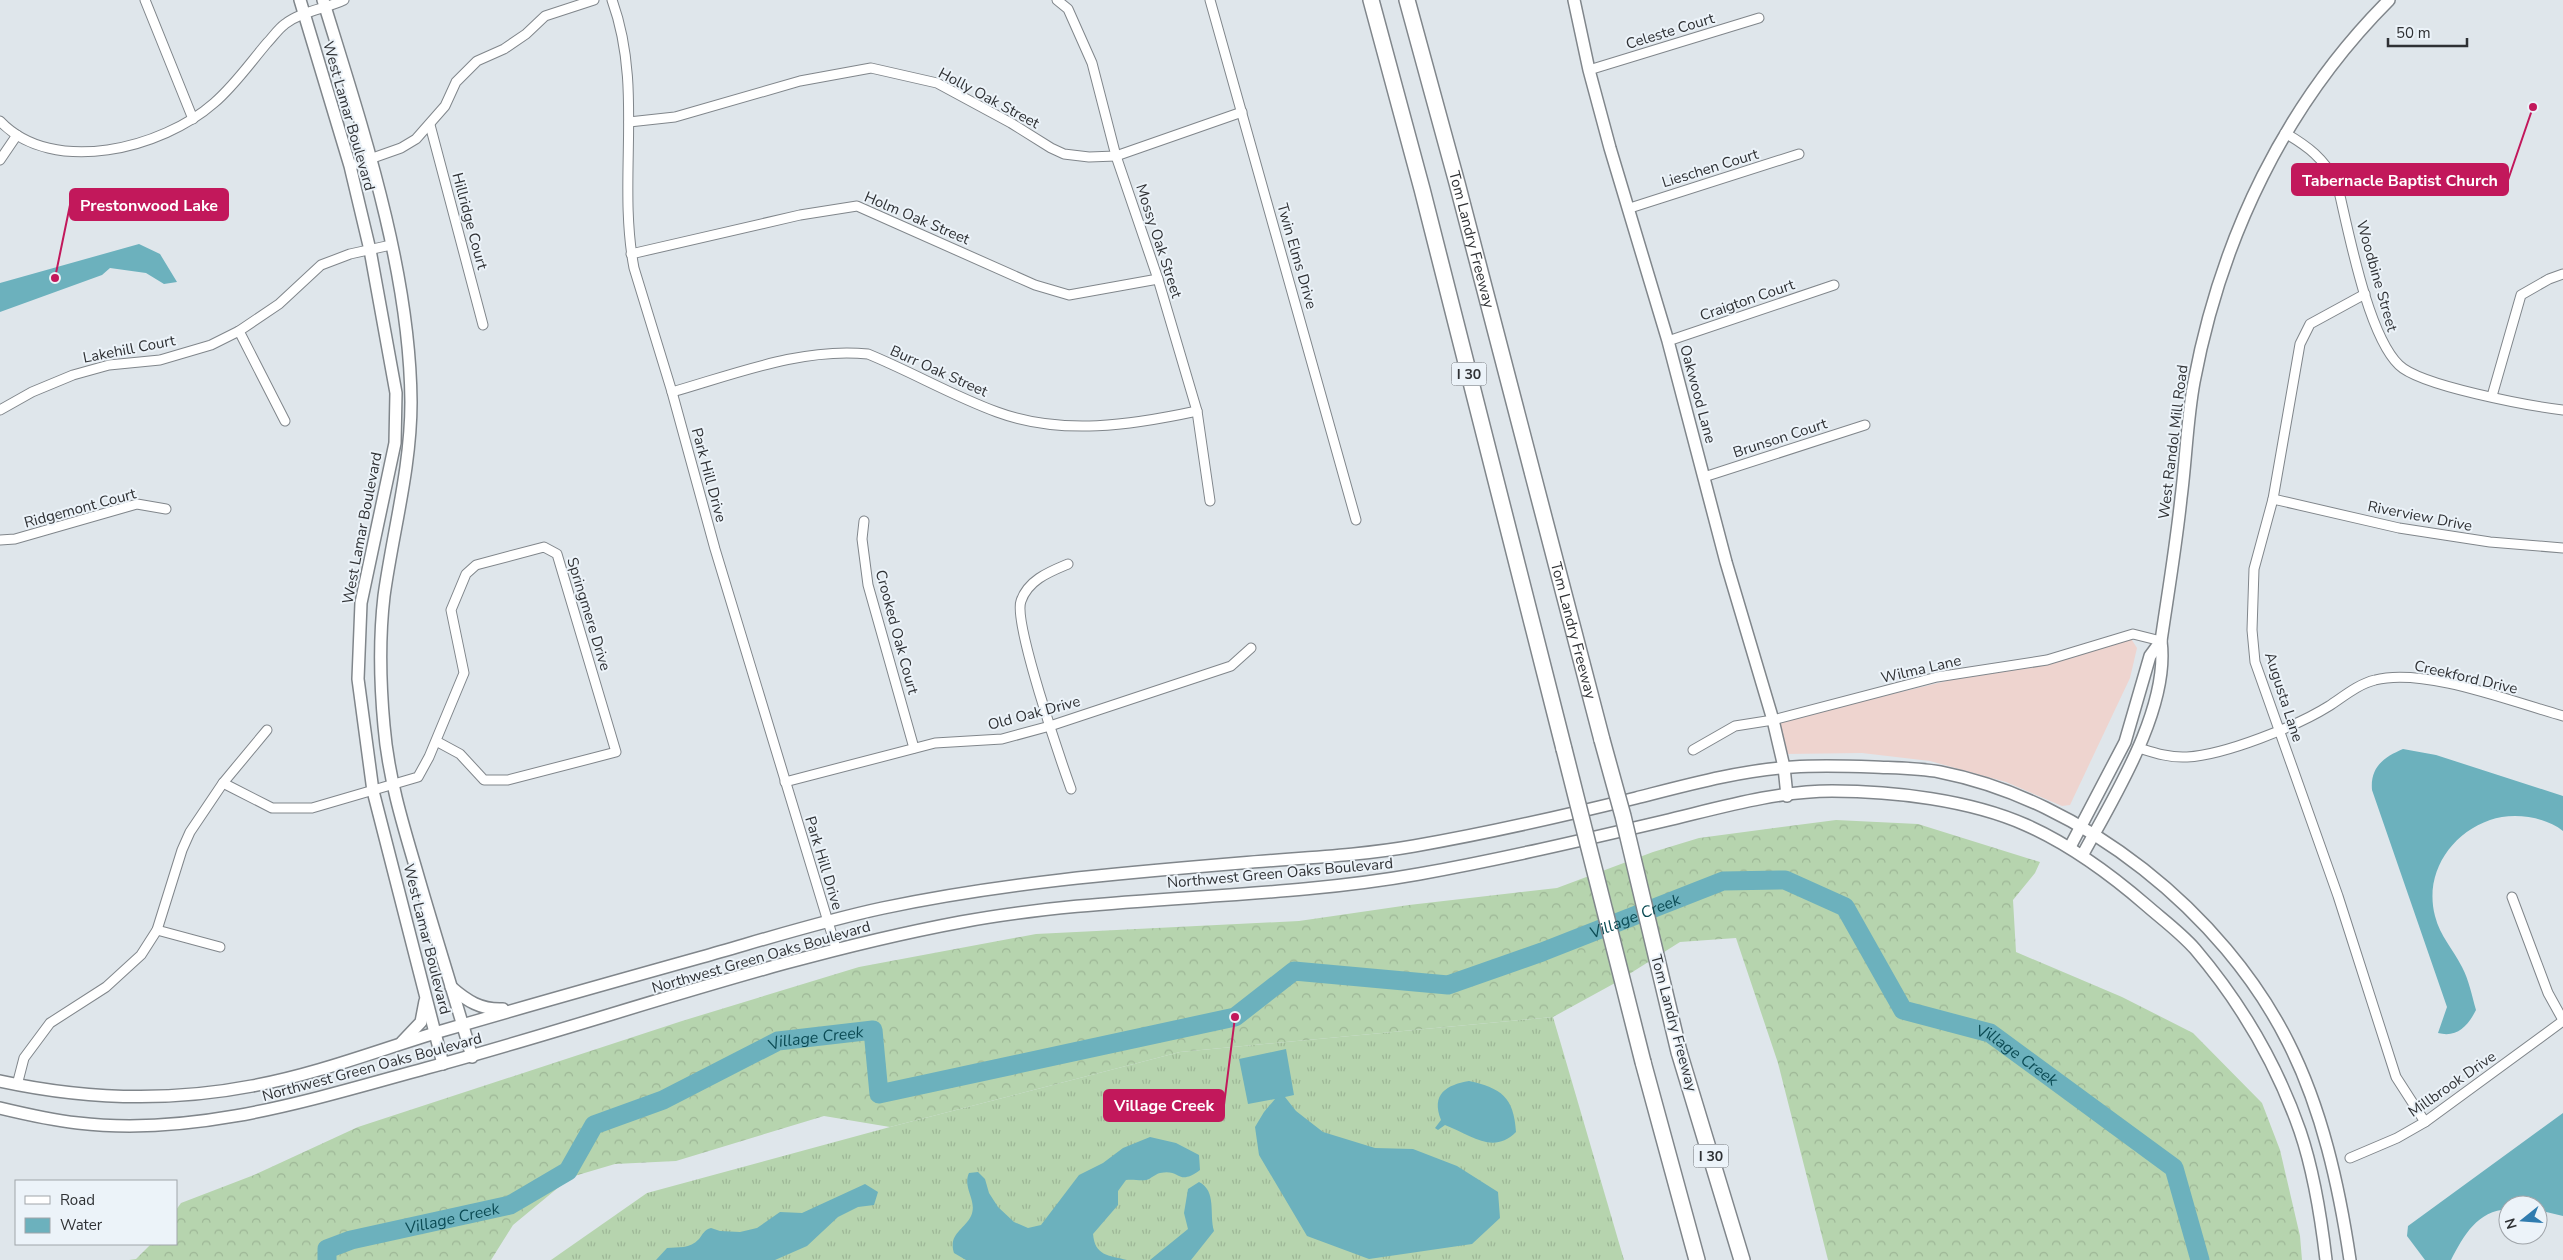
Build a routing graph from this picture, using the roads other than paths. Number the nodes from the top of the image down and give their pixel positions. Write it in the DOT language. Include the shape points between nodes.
graph roads {
  1 [pos="145,0"];
  2 [pos="300,0"];
  3 [pos="344,0"];
  4 [pos="594,0"];
  5 [pos="612,0"];
  6 [pos="1057,0"];
  7 [pos="1210,0"];
  8 [pos="1371,0"];
  9 [pos="1407,0"];
  10 [pos="1574,0"];
  11 [pos="2389,0"];
  12 [pos="324,4"];
  13 [pos="304,14"];
  14 [pos="1759,18"];
  15 [pos="1588,70"];
  16 [pos="1242,112"];
  17 [pos="192,119"];
  18 [pos="0,121"];
  19 [pos="629,122"];
  20 [pos="430,125"];
  21 [pos="2286,132"];
  22 [pos="17,135"];
  23 [pos="1799,154"];
  24 [pos="1116,156"];
  25 [pos="0,160"];
  26 [pos="371,160"];
  27 [pos="350,166"];
  28 [pos="1630,208"];
  29 [pos="391,246"];
  30 [pos="370,250"];
  31 [pos="631,254"];
  32 [pos="2563,274"];
  33 [pos="1158,279"];
  34 [pos="1834,285"];
  35 [pos="2365,294"];
  36 [pos="483,325"];
  37 [pos="239,331"];
  38 [pos="1668,341"];
  39 [pos="672,392"];
  40 [pos="2492,396"];
  41 [pos="0,410"];
  42 [pos="2563,410"];
  43 [pos="1197,411"];
  44 [pos="285,421"];
  45 [pos="1865,425"];
  46 [pos="1704,477"];
  47 [pos="2273,499"];
  48 [pos="1210,501"];
  49 [pos="166,509"];
  50 [pos="1356,520"];
  51 [pos="864,521"];
  52 [pos="0,540"];
  53 [pos="2563,548"];
  54 [pos="1068,564"];
  55 [pos="2162,641"];
  56 [pos="1251,648"];
  57 [pos="2563,716"];
  58 [pos="1773,720"];
  59 [pos="1050,726"];
  60 [pos="267,730"];
  61 [pos="2280,731"];
  62 [pos="436,741"];
  63 [pos="914,748"];
  64 [pos="2139,748"];
  65 [pos="1693,750"];
  66 [pos="1784,767"];
  67 [pos="786,782"];
  68 [pos="223,783"];
  69 [pos="392,784"];
  70 [pos="1071,789"];
  71 [pos="372,791"];
  72 [pos="1787,796"];
  73 [pos="2080,827"];
  74 [pos="2094,834"];
  75 [pos="2070,847"];
  76 [pos="2083,854"];
  77 [pos="2512,897"];
  78 [pos="827,921"];
  79 [pos="157,930"];
  80 [pos="220,947"];
  81 [pos="836,948"];
  82 [pos="451,987"];
  83 [pos="426,992"];
  84 [pos="518,1009"];
  85 [pos="2563,1020"];
  86 [pos="463,1025"];
  87 [pos="436,1033"];
  88 [pos="400,1044"];
  89 [pos="472,1057"];
  90 [pos="443,1064"];
  91 [pos="0,1081"];
  92 [pos="17,1084"];
  93 [pos="0,1108"];
  94 [pos="2425,1122"];
  95 [pos="2350,1158"];
  96 [pos="1697,1260"];
  97 [pos="1742,1260"];
  98 [pos="2326,1260"];
  99 [pos="2350,1260"];
  1 -- 17 [label="street"];
  2 -- 13 [label="main road, West Lamar Boulevard"];
  3 -- 12 [label="street"];
  4 -- 20 [label="street" via="545,16 504,49 477,61 456,82 445,106"];
  5 -- 19 [label="street, Park Hill Drive" via="628,59"];
  6 -- 24 [label="street, Mossy Oak Street" via="1068,10 1092,63"];
  7 -- 16 [label="street, Twin Elms Drive"];
  8 -- 96 [label="highway, I 30, bridge" via="1422,189 1643,1062"];
  9 -- 97 [label="highway, Tom Landry Freeway / I 30, bridge" via="1623,816 1679,1052"];
  10 -- 15 [label="main road, Oakwood Lane"];
  11 -- 21 [label="main road, West Randol Mill Road" via="2331,64"];
  12 -- 13 [label="street"];
  12 -- 26 [label="main road, West Lamar Boulevard"];
  13 -- 17 [label="street" via="284,24 215,102"];
  13 -- 27 [label="main road, West Lamar Boulevard"];
  14 -- 15 [label="street, Celeste Court"];
  15 -- 28 [label="main road, Oakwood Lane"];
  16 -- 24 [label="street, Holly Oak Street"];
  16 -- 50 [label="street, Twin Elms Drive"];
  17 -- 22 [label="street" via="156,136 103,152 70,152 40,147"];
  18 -- 22 [label="street"];
  19 -- 24 [label="street, Holly Oak Street" via="675,117 800,81 871,68 937,83 1064,154"];
  19 -- 31 [label="street, Park Hill Drive"];
  20 -- 26 [label="street" via="416,139"];
  20 -- 36 [label="street, Hillridge Court"];
  21 -- 35 [label="street, Woodbine Street" via="2326,163 2337,183"];
  21 -- 55 [label="main road, West Randol Mill Road" via="2259,181 2234,238 2212,304 2194,383"];
  22 -- 25 [label="street"];
  23 -- 28 [label="street, Lieschen Court"];
  24 -- 33 [label="street, Mossy Oak Street"];
  26 -- 27 [label="street"];
  26 -- 29 [label="main road, West Lamar Boulevard"];
  27 -- 30 [label="main road, West Lamar Boulevard"];
  28 -- 38 [label="main road, Oakwood Lane"];
  29 -- 30 [label="street, Lakehill Court"];
  29 -- 69 [label="main road, West Lamar Boulevard" via="405,329 411,401 409,453 384,597 380,665"];
  30 -- 37 [label="street, Lakehill Court" via="322,265 279,304"];
  30 -- 71 [label="main road, West Lamar Boulevard" via="396,393 395,443 361,603 358,679"];
  31 -- 33 [label="street, Holm Oak Street" via="800,215 857,206 1035,284 1069,295"];
  31 -- 39 [label="street, Park Hill Drive"];
  32 -- 40 [label="street" via="2522,295"];
  33 -- 43 [label="street, Mossy Oak Street"];
  34 -- 38 [label="street, Craigton Court"];
  35 -- 40 [label="street, Woodbine Street" via="2378,334 2400,366 2426,381"];
  35 -- 47 [label="street, Augusta Lane" via="2310,324 2300,344"];
  37 -- 41 [label="street, Lakehill Court" via="210,345 160,360 109,365 72,375"];
  37 -- 44 [label="street"];
  38 -- 46 [label="main road, Oakwood Lane"];
  39 -- 43 [label="street, Burr Oak Street" via="796,359 845,352 868,354 998,412 1051,425 1099,426"];
  39 -- 67 [label="street, Park Hill Drive" via="715,549"];
  40 -- 42 [label="street, Woodbine Street"];
  43 -- 48 [label="street, Mossy Oak Street"];
  45 -- 46 [label="street, Brunson Court"];
  46 -- 58 [label="main road, Oakwood Lane"];
  47 -- 53 [label="street, Riverview Drive" via="2400,528 2490,542"];
  47 -- 61 [label="street, Augusta Lane" via="2254,569 2252,630 2255,662"];
  49 -- 52 [label="street, Ridgemont Court" via="136,504 15,539"];
  51 -- 63 [label="street, Crooked Oak Court" via="862,539 868,586"];
  54 -- 59 [label="street" via="1032,583 1020,602 1023,632"];
  55 -- 58 [label="street, Wilma Lane" via="2133,634 2047,660 1937,677"];
  55 -- 64 [label="main road, West Randol Mill Road" via="2164,658 2160,680"];
  55 -- 73 [label="main road, West Randol Mill Road" via="2150,656 2125,742"];
  56 -- 59 [label="street, Old Oak Drive" via="1231,666"];
  57 -- 61 [label="street, Creekford Drive" via="2460,686 2402,676 2374,680"];
  58 -- 65 [label="street, Wilma Lane" via="1735,726"];
  58 -- 66 [label="main road, Oakwood Lane"];
  59 -- 63 [label="street, Old Oak Drive" via="1002,739 935,743"];
  59 -- 70 [label="street"];
  60 -- 68 [label="street"];
  61 -- 64 [label="street, Creekford Drive" via="2188,757 2166,756"];
  61 -- 94 [label="street, Augusta Lane" via="2338,896 2396,1077"];
  62 -- 62 [label="street, Springmere Drive" via="460,754 484,780 508,780 616,752 557,554 544,546 476,565 466,574 451,610 464,673"];
  62 -- 69 [label="street, Springmere Drive" via="418,777"];
  63 -- 67 [label="street, Old Oak Drive"];
  64 -- 74 [label="main road, West Randol Mill Road"];
  66 -- 72 [label="main road, Oakwood Lane"];
  66 -- 73 [label="main road, Northwest Green Oaks Boulevard" via="1819,765 1940,772 1989,786 2055,812"];
  66 -- 78 [label="main road, Northwest Green Oaks Boulevard" via="1691,784 1510,827 1411,846 1024,884"];
  67 -- 78 [label="street, Park Hill Drive"];
  68 -- 71 [label="street, Springmere Drive" via="272,808 312,808"];
  68 -- 79 [label="street" via="190,832"];
  69 -- 71 [label="street, Springmere Drive"];
  69 -- 82 [label="main road, West Lamar Boulevard"];
  71 -- 83 [label="main road, West Lamar Boulevard"];
  72 -- 75 [label="main road, Northwest Green Oaks Boulevard" via="1828,791 1956,803 2022,823"];
  72 -- 81 [label="main road, Northwest Green Oaks Boulevard" via="1726,805 1517,856 1412,875 1341,886 1070,906 964,921"];
  73 -- 74 [label="main road, Northwest Green Oaks Boulevard"];
  73 -- 75 [label="main road, West Randol Mill Road"];
  74 -- 76 [label="main road, West Randol Mill Road"];
  74 -- 99 [label="main road, Northwest Green Oaks Boulevard" via="2145,869 2194,914 2234,958 2286,1038 2307,1084 2337,1183"];
  75 -- 76 [label="main road, Northwest Green Oaks Boulevard"];
  76 -- 98 [label="main road, Northwest Green Oaks Boulevard" via="2191,944 2236,1003 2270,1061 2300,1132 2320,1215"];
  77 -- 85 [label="street" via="2548,993"];
  78 -- 81 [label="street, Park Hill Drive"];
  78 -- 84 [label="main road, Northwest Green Oaks Boulevard"];
  79 -- 80 [label="street"];
  79 -- 92 [label="street" via="141,955 106,986 50,1023 24,1058"];
  81 -- 89 [label="main road, Northwest Green Oaks Boulevard"];
  82 -- 84 [label="main road" via="474,1004 490,1010"];
  82 -- 86 [label="main road, West Lamar Boulevard"];
  83 -- 87 [label="main road, West Lamar Boulevard"];
  83 -- 88 [label="main road" via="421,1022"];
  84 -- 86 [label="main road, Northwest Green Oaks Boulevard"];
  85 -- 94 [label="street, Millbrook Drive"];
  86 -- 87 [label="main road, Northwest Green Oaks Boulevard"];
  86 -- 89 [label="main road, West Lamar Boulevard"];
  87 -- 88 [label="main road, Northwest Green Oaks Boulevard"];
  87 -- 90 [label="main road, West Lamar Boulevard"];
  88 -- 92 [label="main road, Northwest Green Oaks Boulevard" via="312,1072 199,1094 92,1096"];
  89 -- 90 [label="main road, Northwest Green Oaks Boulevard"];
  90 -- 93 [label="main road, Northwest Green Oaks Boulevard" via="287,1107 206,1122 124,1126 78,1124"];
  91 -- 92 [label="main road, Northwest Green Oaks Boulevard"];
  94 -- 95 [label="street, Millbrook Drive"];
}
